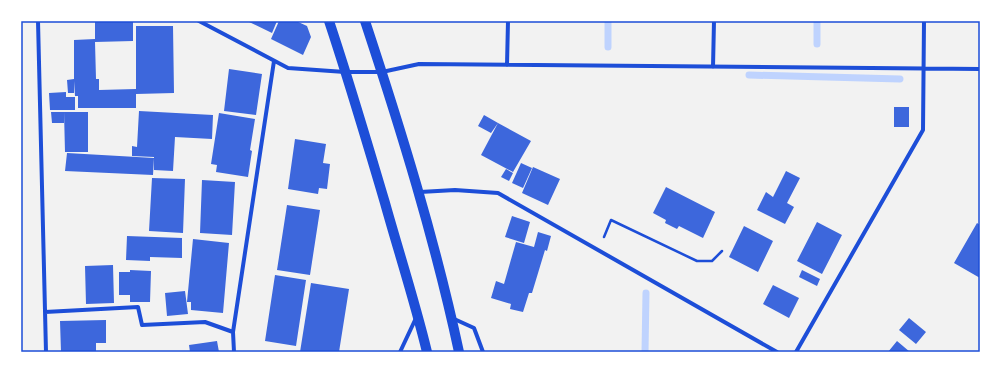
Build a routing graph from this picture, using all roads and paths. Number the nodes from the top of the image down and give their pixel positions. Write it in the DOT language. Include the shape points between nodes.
graph roads {
  1 [pos="38,21"];
  2 [pos="199,21"];
  3 [pos="329,21"];
  4 [pos="365,21"];
  5 [pos="508,21"];
  6 [pos="714,21"];
  7 [pos="924,21"];
  8 [pos="274,61"];
  9 [pos="507,65"];
  10 [pos="713,67"];
  11 [pos="924,68"];
  12 [pos="980,69"];
  13 [pos="345,72"];
  14 [pos="382,72"];
  15 [pos="419,192"];
  16 [pos="598,250"];
  17 [pos="722,251"];
  18 [pos="45,312"];
  19 [pos="418,315"];
  20 [pos="452,318"];
  21 [pos="234,332"];
  22 [pos="775,351"];
  23 [pos="46,352"];
  24 [pos="234,352"];
  25 [pos="400,352"];
  26 [pos="427,352"];
  27 [pos="459,352"];
  28 [pos="483,352"];
  29 [pos="796,352"];
  1 -- 18 [label="street"];
  2 -- 8 [label="street"];
  3 -- 13 [label="main road"];
  4 -- 14 [label="main road"];
  5 -- 9 [label="street"];
  6 -- 10 [label="street"];
  7 -- 11 [label="street"];
  8 -- 13 [label="street" via="288,68"];
  8 -- 21 [label="street"];
  9 -- 10 [label="street"];
  9 -- 14 [label="street" via="419,64"];
  10 -- 11 [label="street"];
  11 -- 12 [label="street"];
  11 -- 29 [label="street" via="923,130"];
  13 -- 14 [label="street"];
  13 -- 19 [label="main road"];
  14 -- 15 [label="main road"];
  15 -- 16 [label="street" via="455,190 498,193"];
  15 -- 20 [label="main road"];
  16 -- 17 [label="path" via="611,220 697,261 712,260"];
  16 -- 22 [label="street"];
  18 -- 21 [label="street" via="138,307 142,325 205,322"];
  18 -- 23 [label="street"];
  19 -- 25 [label="street"];
  19 -- 26 [label="main road"];
  20 -- 27 [label="main road"];
  20 -- 28 [label="street" via="474,328"];
  21 -- 24 [label="street"];
}
